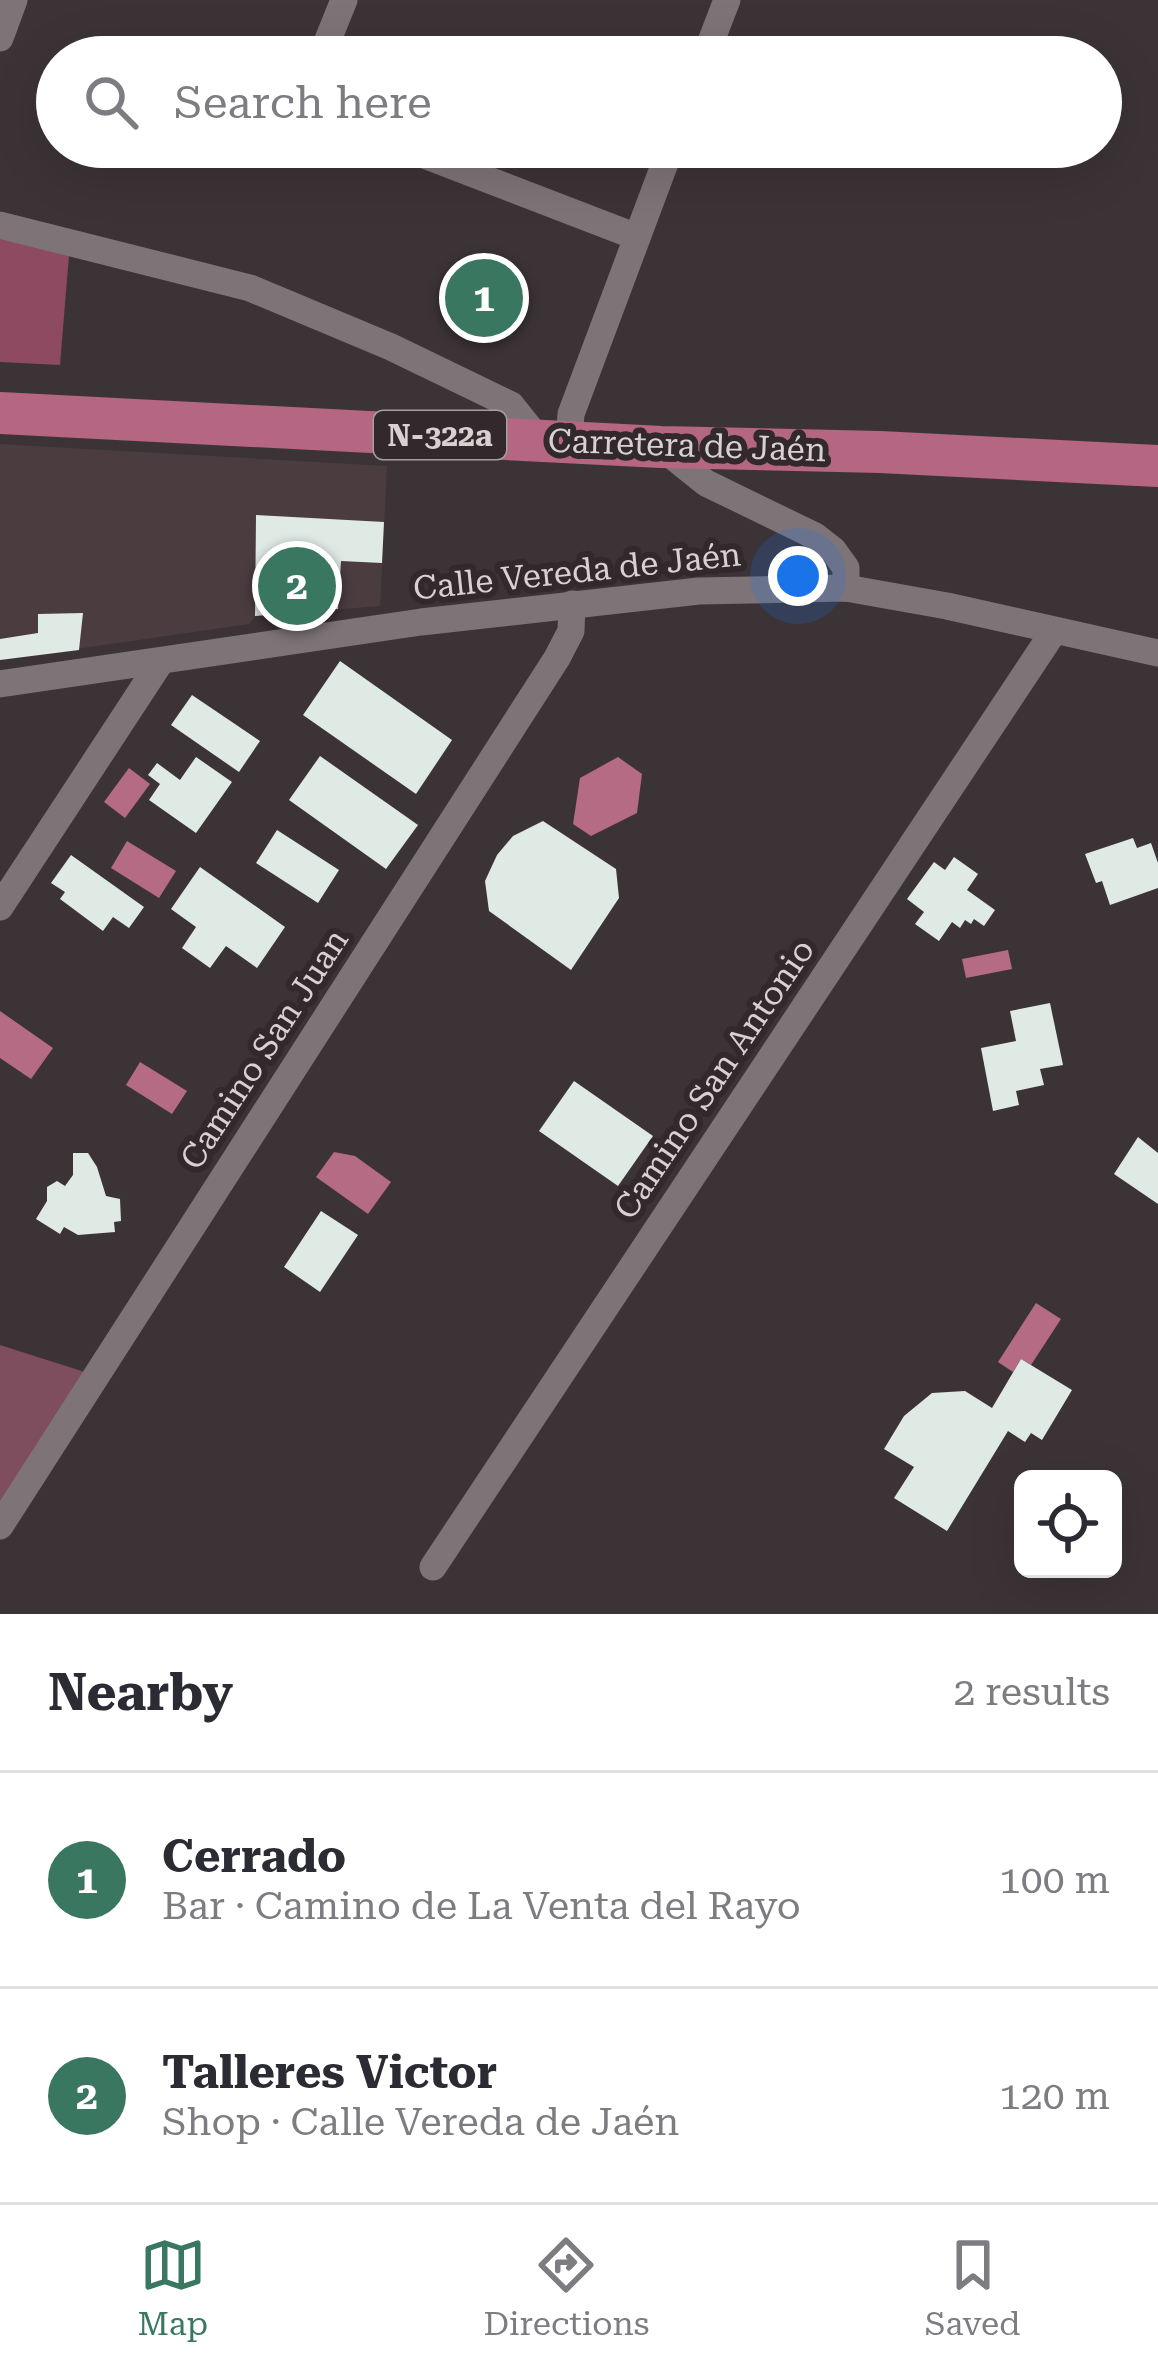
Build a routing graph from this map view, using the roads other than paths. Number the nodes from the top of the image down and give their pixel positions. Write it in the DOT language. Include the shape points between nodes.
graph roads {
  1 [pos="14,0"];
  2 [pos="344,0"];
  3 [pos="727,0"];
  4 [pos="329,36"];
  5 [pos="713,36"];
  6 [pos="0,38"];
  7 [pos="458,168"];
  8 [pos="663,168"];
  9 [pos="0,224"];
  10 [pos="637,237"];
  11 [pos="0,413"];
  12 [pos="554,441"];
  13 [pos="661,447"];
  14 [pos="1158,466"];
  15 [pos="846,588"];
  16 [pos="572,604"];
  17 [pos="1054,631"];
  18 [pos="1158,652"];
  19 [pos="161,661"];
  20 [pos="0,683"];
  21 [pos="0,907"];
  22 [pos="0,1526"];
  23 [pos="433,1567"];
  1 -- 6 [label="street"];
  2 -- 4 [label="street"];
  3 -- 5 [label="street"];
  7 -- 10 [label="street"];
  8 -- 10 [label="street"];
  9 -- 12 [label="street" via="250,287 511,404"];
  10 -- 12 [label="street"];
  11 -- 12 [label="highway, Carretera de Jaén / N-322a"];
  12 -- 13 [label="highway, Carretera de Jaén / N-322a"];
  13 -- 14 [label="highway, Carretera de Jaén / N-322a"];
  13 -- 15 [label="street" via="706,483 815,536 846,568"];
  15 -- 16 [label="street, Calle Vereda de Jaén"];
  15 -- 17 [label="street, Calle Vereda de Jaén"];
  16 -- 19 [label="street, Calle Vereda de Jaén"];
  16 -- 22 [label="street, Camino San Juan" via="571,632 557,658"];
  17 -- 18 [label="street, Calle Vereda de Jaén"];
  17 -- 23 [label="street, Camino San Antonio"];
  19 -- 20 [label="street, Calle Vereda de Jaén"];
  19 -- 21 [label="street"];
}
